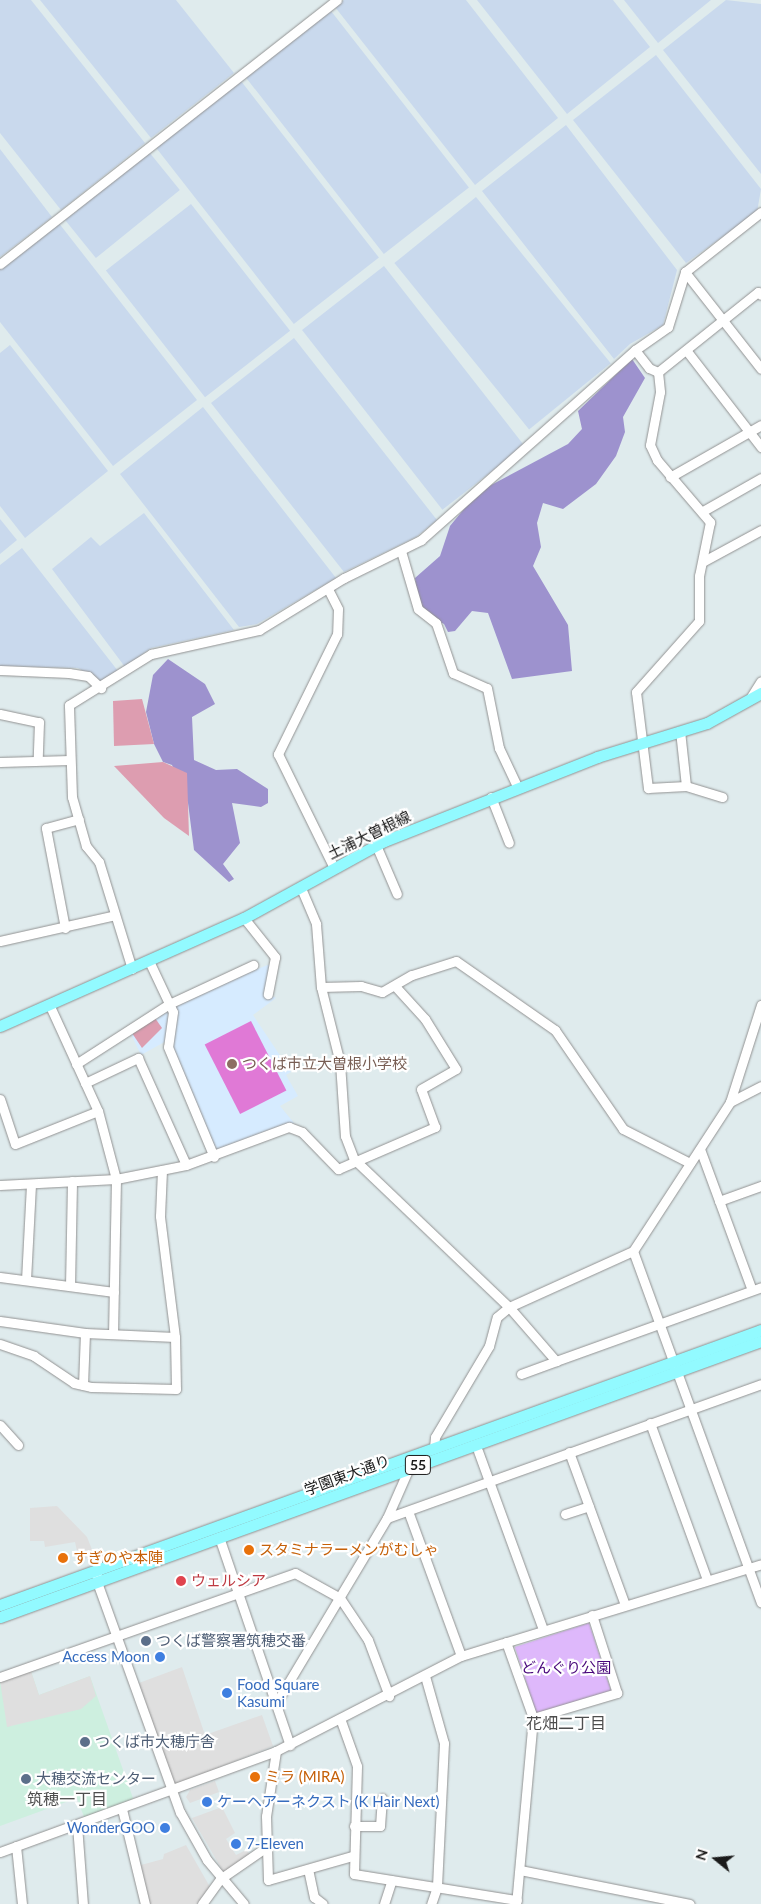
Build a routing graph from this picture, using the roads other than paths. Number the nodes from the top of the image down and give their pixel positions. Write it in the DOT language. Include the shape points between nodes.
graph roads {
  1 [pos="338,0"];
  2 [pos="761,212"];
  3 [pos="0,264"];
  4 [pos="685,272"];
  5 [pos="761,295"];
  6 [pos="723,320"];
  7 [pos="635,350"];
  8 [pos="686,350"];
  9 [pos="761,369"];
  10 [pos="658,372"];
  11 [pos="761,424"];
  12 [pos="752,431"];
  13 [pos="761,447"];
  14 [pos="670,477"];
  15 [pos="761,478"];
  16 [pos="703,510"];
  17 [pos="761,530"];
  18 [pos="401,551"];
  19 [pos="704,561"];
  20 [pos="328,589"];
  21 [pos="0,670"];
  22 [pos="761,682"];
  23 [pos="101,688"];
  24 [pos="761,693"];
  25 [pos="749,700"];
  26 [pos="0,714"];
  27 [pos="680,731"];
  28 [pos="642,742"];
  29 [pos="38,758"];
  30 [pos="70,760"];
  31 [pos="0,762"];
  32 [pos="517,786"];
  33 [pos="686,786"];
  34 [pos="491,797"];
  35 [pos="722,798"];
  36 [pos="80,819"];
  37 [pos="509,843"];
  38 [pos="376,844"];
  39 [pos="334,868"];
  40 [pos="301,888"];
  41 [pos="397,894"];
  42 [pos="115,915"];
  43 [pos="244,918"];
  44 [pos="65,928"];
  45 [pos="0,941"];
  46 [pos="149,961"];
  47 [pos="253,965"];
  48 [pos="132,969"];
  49 [pos="395,986"];
  50 [pos="321,987"];
  51 [pos="268,994"];
  52 [pos="49,1004"];
  53 [pos="169,1004"];
  54 [pos="761,1006"];
  55 [pos="0,1026"];
  56 [pos="76,1064"];
  57 [pos="85,1083"];
  58 [pos="761,1086"];
  59 [pos="0,1099"];
  60 [pos="730,1102"];
  61 [pos="98,1111"];
  62 [pos="700,1149"];
  63 [pos="214,1157"];
  64 [pos="354,1159"];
  65 [pos="690,1163"];
  66 [pos="186,1165"];
  67 [pos="162,1170"];
  68 [pos="116,1179"];
  69 [pos="72,1181"];
  70 [pos="31,1184"];
  71 [pos="0,1185"];
  72 [pos="761,1186"];
  73 [pos="719,1201"];
  74 [pos="633,1251"];
  75 [pos="0,1277"];
  76 [pos="26,1280"];
  77 [pos="70,1286"];
  78 [pos="761,1286"];
  79 [pos="752,1290"];
  80 [pos="114,1292"];
  81 [pos="509,1307"];
  82 [pos="0,1322"];
  83 [pos="660,1323"];
  84 [pos="761,1330"];
  85 [pos="85,1333"];
  86 [pos="113,1334"];
  87 [pos="175,1337"];
  88 [pos="761,1341"];
  89 [pos="0,1344"];
  90 [pos="556,1361"];
  91 [pos="677,1366"];
  92 [pos="521,1374"];
  93 [pos="761,1384"];
  94 [pos="83,1385"];
  95 [pos="692,1408"];
  96 [pos="650,1423"];
  97 [pos="0,1425"];
  98 [pos="18,1445"];
  99 [pos="434,1447"];
  100 [pos="478,1451"];
  101 [pos="570,1452"];
  102 [pos="409,1468"];
  103 [pos="489,1482"];
  104 [pos="589,1506"];
  105 [pos="408,1511"];
  106 [pos="565,1514"];
  107 [pos="387,1518"];
  108 [pos="219,1537"];
  109 [pos="97,1556"];
  110 [pos="761,1564"];
  111 [pos="749,1567"];
  112 [pos="97,1576"];
  113 [pos="707,1580"];
  114 [pos="239,1591"];
  115 [pos="340,1598"];
  116 [pos="761,1602"];
  117 [pos="0,1604"];
  118 [pos="625,1605"];
  119 [pos="592,1615"];
  120 [pos="0,1617"];
  121 [pos="543,1630"];
  122 [pos="116,1635"];
  123 [pos="506,1642"];
  124 [pos="461,1656"];
  125 [pos="425,1676"];
  126 [pos="0,1677"];
  127 [pos="389,1696"];
  128 [pos="278,1700"];
  129 [pos="533,1718"];
  130 [pos="341,1721"];
  131 [pos="290,1745"];
  132 [pos="276,1751"];
  133 [pos="173,1791"];
  134 [pos="382,1798"];
  135 [pos="122,1809"];
  136 [pos="77,1825"];
  137 [pos="354,1826"];
  138 [pos="16,1846"];
  139 [pos="265,1848"];
  140 [pos="0,1852"];
  141 [pos="352,1856"];
  142 [pos="308,1869"];
  143 [pos="520,1870"];
  144 [pos="220,1879"];
  145 [pos="392,1880"];
  146 [pos="437,1887"];
  147 [pos="479,1894"];
  148 [pos="517,1902"];
  149 [pos="22,1904"];
  150 [pos="83,1904"];
  151 [pos="145,1904"];
  152 [pos="202,1904"];
  153 [pos="244,1904"];
  154 [pos="323,1904"];
  155 [pos="384,1904"];
  156 [pos="431,1904"];
  157 [pos="475,1904"];
  158 [pos="690,1904"];
  1 -- 3 [label="street"];
  2 -- 4 [label="street"];
  4 -- 6 [label="street"];
  4 -- 7 [label="street" via="668,327"];
  5 -- 6 [label="street" via="758,292"];
  6 -- 8 [label="street"];
  6 -- 9 [label="street"];
  7 -- 10 [label="street" via="649,368"];
  7 -- 18 [label="street" via="444,522"];
  8 -- 10 [label="street"];
  8 -- 12 [label="street"];
  10 -- 14 [label="street" via="660,392 650,445"];
  11 -- 12 [label="street"];
  12 -- 13 [label="street"];
  12 -- 14 [label="street"];
  14 -- 16 [label="street"];
  15 -- 16 [label="street"];
  16 -- 19 [label="street" via="710,522"];
  17 -- 19 [label="street"];
  18 -- 20 [label="street"];
  18 -- 32 [label="street" via="418,609 436,623 453,673 487,688 499,748"];
  19 -- 28 [label="street" via="699,621 636,692"];
  20 -- 23 [label="street" via="259,630 151,654"];
  20 -- 39 [label="street" via="338,609 337,634 278,754"];
  21 -- 23 [label="street" via="88,676"];
  22 -- 25 [label="street"];
  23 -- 30 [label="street" via="80,694 69,705"];
  24 -- 25 [label="main road, 土浦大曽根線"];
  25 -- 27 [label="main road, 土浦大曽根線" via="707,723"];
  26 -- 29 [label="street" via="39,722"];
  27 -- 28 [label="main road, 土浦大曽根線"];
  27 -- 33 [label="street"];
  28 -- 32 [label="main road, 土浦大曽根線"];
  28 -- 33 [label="street" via="648,788"];
  29 -- 30 [label="street"];
  29 -- 31 [label="street"];
  30 -- 36 [label="street"];
  32 -- 34 [label="main road, 土浦大曽根線"];
  33 -- 35 [label="street"];
  34 -- 37 [label="street"];
  34 -- 38 [label="main road, 土浦大曽根線"];
  36 -- 42 [label="street" via="86,846 99,862"];
  36 -- 44 [label="street" via="46,828"];
  38 -- 39 [label="main road, 土浦大曽根線"];
  38 -- 41 [label="street"];
  39 -- 40 [label="main road, 土浦大曽根線"];
  40 -- 43 [label="main road, 土浦大曽根線"];
  40 -- 50 [label="street" via="316,924"];
  42 -- 44 [label="street"];
  42 -- 48 [label="street"];
  43 -- 46 [label="main road, 土浦大曽根線"];
  43 -- 51 [label="street" via="275,957"];
  44 -- 45 [label="street"];
  46 -- 48 [label="main road, 土浦大曽根線"];
  46 -- 53 [label="street"];
  47 -- 53 [label="street"];
  48 -- 52 [label="main road, 土浦大曽根線"];
  49 -- 50 [label="street" via="382,992 360,986"];
  49 -- 64 [label="street" via="425,1019 456,1070 421,1089 435,1127 377,1155"];
  49 -- 65 [label="street" via="444,963 456,961 466,967 555,1030 623,1129"];
  50 -- 64 [label="street" via="340,1063 345,1136"];
  52 -- 55 [label="main road, 土浦大曽根線"];
  52 -- 56 [label="street"];
  53 -- 56 [label="street"];
  53 -- 63 [label="street" via="173,1012 168,1047"];
  54 -- 60 [label="street"];
  56 -- 57 [label="street"];
  57 -- 61 [label="street"];
  57 -- 66 [label="street" via="138,1058"];
  58 -- 60 [label="street"];
  59 -- 61 [label="street" via="16,1144"];
  60 -- 62 [label="street"];
  61 -- 68 [label="street"];
  62 -- 65 [label="street"];
  62 -- 73 [label="street"];
  63 -- 64 [label="street" via="295,1127 338,1169"];
  63 -- 66 [label="street"];
  64 -- 81 [label="street"];
  65 -- 74 [label="street"];
  66 -- 67 [label="street"];
  67 -- 68 [label="street"];
  67 -- 87 [label="street" via="160,1216"];
  68 -- 69 [label="street"];
  68 -- 80 [label="street"];
  69 -- 70 [label="street"];
  69 -- 77 [label="street"];
  70 -- 71 [label="street"];
  70 -- 76 [label="street"];
  72 -- 73 [label="street"];
  73 -- 79 [label="street"];
  74 -- 81 [label="street"];
  74 -- 83 [label="street"];
  75 -- 76 [label="street"];
  76 -- 77 [label="street"];
  77 -- 80 [label="street"];
  78 -- 79 [label="street"];
  79 -- 83 [label="street"];
  80 -- 86 [label="street"];
  81 -- 90 [label="street"];
  81 -- 99 [label="street" via="497,1317 489,1346 435,1437"];
  82 -- 85 [label="street"];
  83 -- 90 [label="street"];
  83 -- 91 [label="street"];
  84 -- 91 [label="main road, 学園東大通り / 55"];
  85 -- 86 [label="street"];
  85 -- 94 [label="street"];
  86 -- 87 [label="street"];
  87 -- 94 [label="street" via="176,1389"];
  88 -- 91 [label="main road, 学園東大通り / 55"];
  89 -- 94 [label="street" via="34,1356"];
  90 -- 92 [label="street"];
  91 -- 95 [label="street"];
  91 -- 99 [label="main road, 学園東大通り / 55"];
  91 -- 102 [label="main road, 学園東大通り / 55"];
  93 -- 95 [label="street"];
  95 -- 96 [label="street"];
  95 -- 111 [label="street"];
  96 -- 101 [label="street"];
  96 -- 113 [label="street"];
  97 -- 98 [label="street"];
  99 -- 112 [label="main road, 学園東大通り / 55"];
  100 -- 103 [label="street"];
  101 -- 103 [label="street"];
  101 -- 104 [label="street"];
  102 -- 107 [label="street"];
  102 -- 108 [label="main road, 学園東大通り / 55"];
  103 -- 105 [label="street"];
  103 -- 121 [label="street"];
  104 -- 106 [label="street"];
  104 -- 118 [label="street"];
  105 -- 107 [label="street"];
  105 -- 124 [label="street"];
  107 -- 115 [label="street"];
  108 -- 112 [label="main road, 学園東大通り / 55"];
  108 -- 114 [label="street"];
  109 -- 112 [label="street"];
  110 -- 111 [label="street"];
  111 -- 113 [label="street"];
  111 -- 116 [label="street"];
  112 -- 117 [label="main road, 学園東大通り / 55"];
  112 -- 120 [label="main road, 学園東大通り / 55"];
  112 -- 122 [label="street"];
  113 -- 118 [label="street"];
  114 -- 115 [label="street" via="295,1573"];
  114 -- 122 [label="street"];
  114 -- 128 [label="street"];
  115 -- 127 [label="street" via="368,1640"];
  115 -- 128 [label="street"];
  118 -- 119 [label="street"];
  119 -- 121 [label="street"];
  119 -- 129 [label="street" via="617,1693"];
  121 -- 123 [label="street"];
  122 -- 126 [label="street"];
  122 -- 133 [label="street"];
  123 -- 124 [label="street"];
  123 -- 129 [label="street"];
  124 -- 125 [label="street"];
  125 -- 127 [label="street"];
  125 -- 146 [label="street" via="444,1743"];
  127 -- 130 [label="street"];
  128 -- 131 [label="street"];
  129 -- 143 [label="street"];
  130 -- 131 [label="street"];
  130 -- 137 [label="street" via="357,1766"];
  131 -- 132 [label="street"];
  132 -- 133 [label="street"];
  132 -- 139 [label="street"];
  133 -- 135 [label="street"];
  133 -- 144 [label="street" via="188,1828"];
  134 -- 137 [label="street" via="380,1826"];
  135 -- 136 [label="street"];
  135 -- 151 [label="street"];
  136 -- 138 [label="street"];
  136 -- 150 [label="street"];
  137 -- 141 [label="street"];
  138 -- 140 [label="street"];
  138 -- 149 [label="street"];
  139 -- 142 [label="street" via="268,1880"];
  139 -- 144 [label="street"];
  141 -- 142 [label="street"];
  141 -- 145 [label="street" via="354,1874"];
  142 -- 154 [label="street" via="314,1897"];
  143 -- 148 [label="street"];
  143 -- 158 [label="street"];
  144 -- 152 [label="street"];
  144 -- 153 [label="street"];
  145 -- 146 [label="street"];
  145 -- 155 [label="street"];
  146 -- 147 [label="street"];
  146 -- 156 [label="street"];
  147 -- 148 [label="street"];
  147 -- 157 [label="street"];
}
